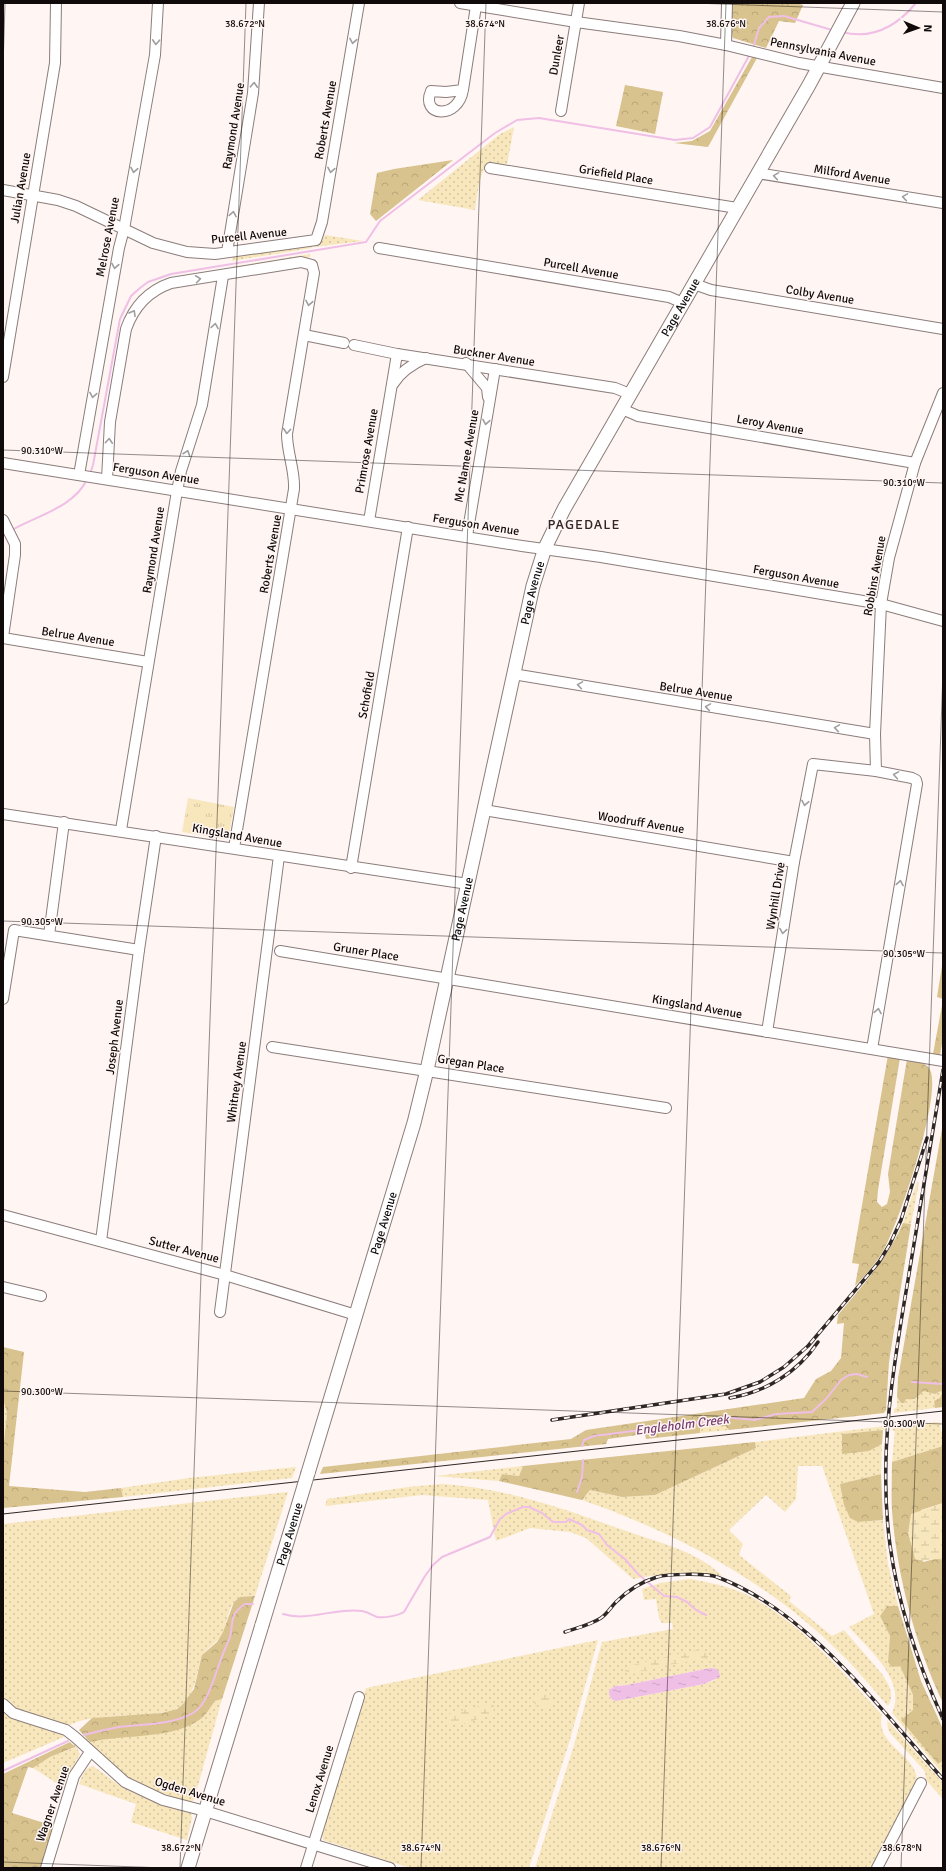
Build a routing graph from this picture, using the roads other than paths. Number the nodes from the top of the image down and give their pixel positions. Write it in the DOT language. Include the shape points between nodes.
graph roads {
  1 [pos="56,3"];
  2 [pos="158,3"];
  3 [pos="259,3"];
  4 [pos="359,3"];
  5 [pos="460,3"];
  6 [pos="579,3"];
  7 [pos="728,3"];
  8 [pos="853,3"];
  9 [pos="476,6"];
  10 [pos="576,22"];
  11 [pos="726,45"];
  12 [pos="818,67"];
  13 [pos="943,88"];
  14 [pos="463,90"];
  15 [pos="561,111"];
  16 [pos="490,168"];
  17 [pos="758,173"];
  18 [pos="3,190"];
  19 [pos="33,195"];
  20 [pos="943,203"];
  21 [pos="737,208"];
  22 [pos="124,228"];
  23 [pos="316,240"];
  24 [pos="379,248"];
  25 [pos="227,252"];
  26 [pos="223,276"];
  27 [pos="694,284"];
  28 [pos="683,303"];
  29 [pos="943,329"];
  30 [pos="304,335"];
  31 [pos="397,354"];
  32 [pos="426,358"];
  33 [pos="466,364"];
  34 [pos="495,369"];
  35 [pos="3,377"];
  36 [pos="392,386"];
  37 [pos="943,393"];
  38 [pos="630,394"];
  39 [pos="489,404"];
  40 [pos="622,409"];
  41 [pos="3,463"];
  42 [pos="915,463"];
  43 [pos="85,476"];
  44 [pos="107,480"];
  45 [pos="177,491"];
  46 [pos="292,509"];
  47 [pos="369,521"];
  48 [pos="5,523"];
  49 [pos="408,527"];
  50 [pos="467,536"];
  51 [pos="545,548"];
  52 [pos="881,604"];
  53 [pos="943,621"];
  54 [pos="3,638"];
  55 [pos="148,662"];
  56 [pos="513,674"];
  57 [pos="875,734"];
  58 [pos="876,771"];
  59 [pos="484,810"];
  60 [pos="3,814"];
  61 [pos="64,822"];
  62 [pos="121,830"];
  63 [pos="156,836"];
  64 [pos="234,848"];
  65 [pos="279,856"];
  66 [pos="794,862"];
  67 [pos="351,868"];
  68 [pos="468,884"];
  69 [pos="49,935"];
  70 [pos="139,950"];
  71 [pos="280,951"];
  72 [pos="447,978"];
  73 [pos="3,999"];
  74 [pos="767,1032"];
  75 [pos="272,1047"];
  76 [pos="872,1049"];
  77 [pos="943,1061"];
  78 [pos="427,1070"];
  79 [pos="666,1108"];
  80 [pos="3,1215"];
  81 [pos="101,1241"];
  82 [pos="225,1275"];
  83 [pos="3,1286"];
  84 [pos="41,1296"];
  85 [pos="220,1312"];
  86 [pos="356,1315"];
  87 [pos="358,1697"];
  88 [pos="3,1704"];
  89 [pos="90,1752"];
  90 [pos="921,1783"];
  91 [pos="205,1811"];
  92 [pos="314,1844"];
  93 [pos="46,1868"];
  94 [pos="188,1868"];
  95 [pos="306,1868"];
  96 [pos="390,1868"];
  97 [pos="877,1868"];
  1 -- 19 [label="street, Julian Avenue" via="55,63"];
  2 -- 22 [label="street, Melrose Avenue, one-way" via="155,55"];
  25 -- 3 [label="street, Raymond Avenue, one-way" via="253,93"];
  4 -- 23 [label="street, Roberts Avenue, one-way" via="322,222"];
  5 -- 9 [label="street, Pennsylvania Avenue"];
  6 -- 10 [label="street, Dunleer"];
  7 -- 11 [label="street"];
  8 -- 12 [label="main road, Page Avenue"];
  9 -- 10 [label="street, Pennsylvania Avenue"];
  9 -- 14 [label="street"];
  10 -- 11 [label="street, Pennsylvania Avenue"];
  10 -- 15 [label="street, Dunleer"];
  11 -- 12 [label="street, Pennsylvania Avenue"];
  12 -- 13 [label="street, Pennsylvania Avenue"];
  12 -- 17 [label="main road, Page Avenue"];
  16 -- 21 [label="street, Griefield Place"];
  20 -- 17 [label="street, Milford Avenue, one-way"];
  17 -- 21 [label="main road, Page Avenue"];
  18 -- 19 [label="street, Purcell Avenue"];
  19 -- 22 [label="street, Purcell Avenue" via="76,206"];
  19 -- 35 [label="street, Julian Avenue"];
  21 -- 27 [label="main road, Page Avenue"];
  22 -- 25 [label="street, Purcell Avenue" via="169,248 205,254"];
  22 -- 43 [label="street, Melrose Avenue, one-way"];
  23 -- 25 [label="street, Purcell Avenue"];
  24 -- 28 [label="street, Purcell Avenue" via="669,297"];
  26 -- 30 [label="street, Roberts Avenue, one-way" via="301,262 312,265 314,273"];
  44 -- 26 [label="street, one-way" via="110,422 126,329 131,316 143,299 160,287 171,283"];
  45 -- 26 [label="street, Raymond Avenue, one-way" via="202,405"];
  27 -- 28 [label="main road, Page Avenue"];
  27 -- 29 [label="street, Colby Avenue" via="711,290"];
  28 -- 38 [label="main road, Page Avenue"];
  30 -- 31 [label="street, Buckner Avenue"];
  30 -- 46 [label="street, Roberts Avenue, one-way" via="287,434 295,481"];
  31 -- 32 [label="street, Buckner Avenue"];
  31 -- 36 [label="street, Primrose Avenue"];
  32 -- 33 [label="street, Buckner Avenue"];
  32 -- 36 [label="street, Primrose Avenue" via="402,372"];
  33 -- 34 [label="street, Buckner Avenue"];
  33 -- 39 [label="street, Mc Namee Avenue" via="488,388"];
  34 -- 38 [label="street, Buckner Avenue" via="615,388"];
  34 -- 39 [label="street, Mc Namee Avenue"];
  36 -- 47 [label="street, Primrose Avenue"];
  37 -- 42 [label="street, Robbins Avenue"];
  38 -- 40 [label="main road, Page Avenue"];
  39 -- 50 [label="street, Mc Namee Avenue, one-way"];
  40 -- 42 [label="street, Leroy Avenue" via="638,416"];
  40 -- 51 [label="main road, Page Avenue" via="564,509"];
  41 -- 43 [label="street, Ferguson Avenue"];
  42 -- 52 [label="street, Robbins Avenue" via="889,558"];
  43 -- 44 [label="street, Ferguson Avenue"];
  44 -- 45 [label="street, Ferguson Avenue"];
  45 -- 46 [label="street, Ferguson Avenue"];
  45 -- 55 [label="street, Raymond Avenue"];
  46 -- 47 [label="street, Ferguson Avenue"];
  46 -- 64 [label="street, Roberts Avenue"];
  47 -- 49 [label="street, Ferguson Avenue"];
  48 -- 54 [label="street" via="15,544 15,555"];
  49 -- 50 [label="street, Ferguson Avenue"];
  49 -- 67 [label="street, Schofield"];
  50 -- 51 [label="street, Ferguson Avenue"];
  51 -- 52 [label="street, Ferguson Avenue"];
  51 -- 56 [label="main road, Page Avenue" via="533,586"];
  52 -- 53 [label="street, Ferguson Avenue"];
  52 -- 57 [label="street, Robbins Avenue"];
  54 -- 55 [label="street, Belrue Avenue"];
  55 -- 62 [label="street, Raymond Avenue"];
  57 -- 56 [label="street, Belrue Avenue, one-way"];
  56 -- 59 [label="main road, Page Avenue"];
  57 -- 58 [label="street, Robbins Avenue"];
  58 -- 66 [label="street, Wynhill Drive, one-way" via="813,764"];
  76 -- 58 [label="street, one-way" via="916,780"];
  59 -- 66 [label="street, Woodruff Avenue"];
  59 -- 68 [label="main road, Page Avenue"];
  60 -- 61 [label="street, Kingsland Avenue"];
  61 -- 62 [label="street, Kingsland Avenue"];
  61 -- 69 [label="street"];
  62 -- 63 [label="street, Kingsland Avenue"];
  63 -- 64 [label="street, Kingsland Avenue"];
  63 -- 70 [label="street, Joseph Avenue"];
  64 -- 65 [label="street, Kingsland Avenue"];
  65 -- 67 [label="street, Kingsland Avenue"];
  65 -- 82 [label="street, Whitney Avenue"];
  66 -- 74 [label="street, Wynhill Drive, one-way"];
  67 -- 68 [label="street, Kingsland Avenue"];
  68 -- 72 [label="main road, Page Avenue"];
  69 -- 70 [label="street"];
  69 -- 73 [label="street" via="14,930"];
  70 -- 81 [label="street, Joseph Avenue"];
  71 -- 72 [label="street, Gruner Place"];
  72 -- 74 [label="street, Kingsland Avenue"];
  72 -- 78 [label="main road, Page Avenue"];
  74 -- 76 [label="street, Kingsland Avenue"];
  75 -- 78 [label="street, Gregan Place"];
  76 -- 77 [label="street, Kingsland Avenue"];
  78 -- 79 [label="street, Gregan Place"];
  78 -- 86 [label="main road, Page Avenue" via="407,1148"];
  80 -- 81 [label="street, Sutter Avenue"];
  81 -- 82 [label="street, Sutter Avenue"];
  82 -- 85 [label="street, Whitney Avenue"];
  82 -- 86 [label="street, Sutter Avenue"];
  83 -- 84 [label="street"];
  86 -- 91 [label="main road, Page Avenue, bridge"];
  87 -- 92 [label="street, Lenox Avenue"];
  88 -- 89 [label="street, Ogden Avenue" via="22,1716 66,1730"];
  89 -- 91 [label="street, Ogden Avenue" via="125,1782 163,1800"];
  89 -- 93 [label="street, Wagner Avenue" via="74,1776"];
  90 -- 97 [label="street"];
  91 -- 92 [label="street, Ogden Avenue"];
  91 -- 94 [label="main road, Page Avenue"];
  92 -- 95 [label="street, Lenox Avenue"];
  92 -- 96 [label="street, Ogden Avenue"];
}
